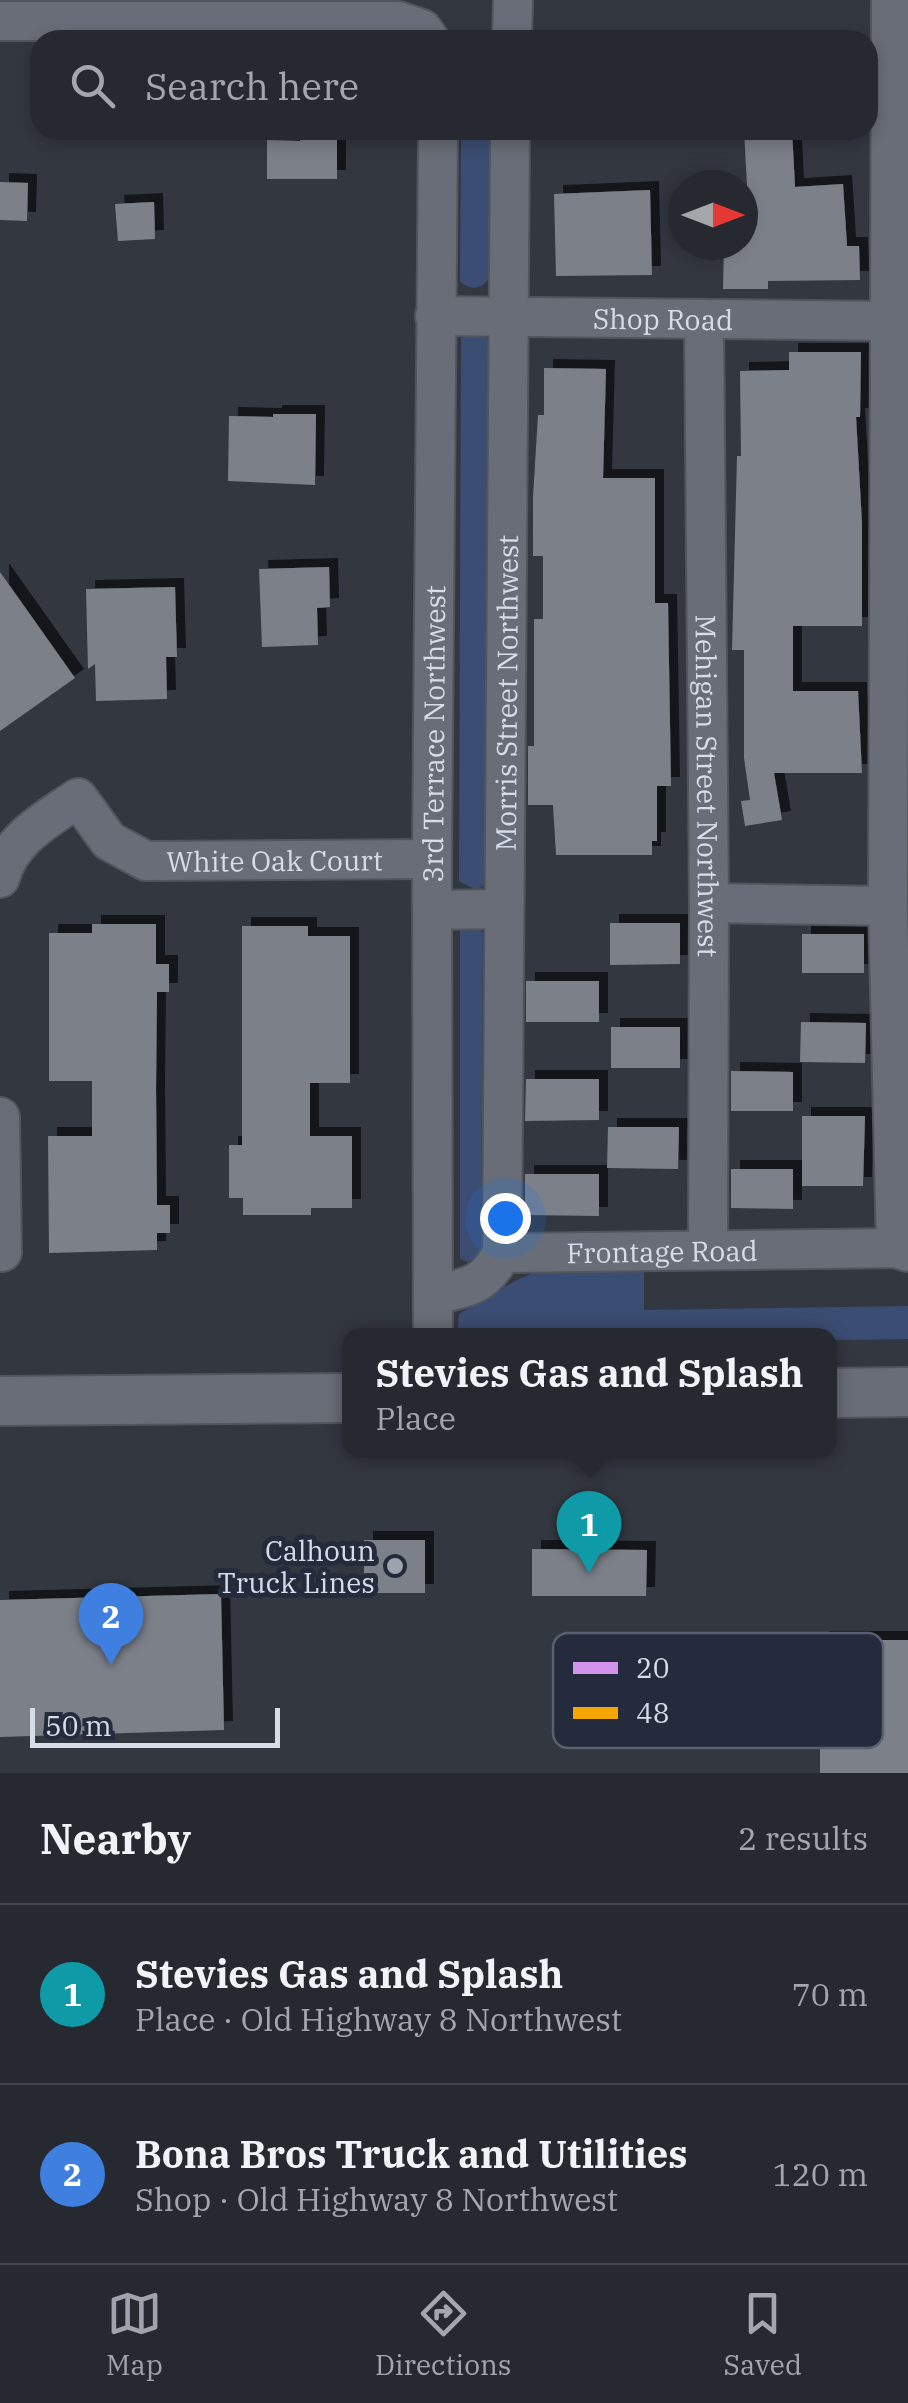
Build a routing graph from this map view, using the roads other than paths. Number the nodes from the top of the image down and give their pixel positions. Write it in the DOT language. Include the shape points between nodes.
graph roads {
  1 [pos="513,0"];
  2 [pos="891,0"];
  3 [pos="0,21"];
  4 [pos="423,30"];
  5 [pos="512,30"];
  6 [pos="438,140"];
  7 [pos="510,140"];
  8 [pos="436,316"];
  9 [pos="507,316"];
  10 [pos="704,320"];
  11 [pos="890,321"];
  12 [pos="432,858"];
  13 [pos="0,878"];
  14 [pos="710,903"];
  15 [pos="888,906"];
  16 [pos="503,909"];
  17 [pos="433,910"];
  18 [pos="0,1117"];
  19 [pos="708,1249"];
  20 [pos="902,1250"];
  21 [pos="2,1252"];
  22 [pos="502,1254"];
  23 [pos="433,1294"];
  24 [pos="433,1328"];
  25 [pos="908,1392"];
  26 [pos="837,1393"];
  27 [pos="342,1398"];
  28 [pos="0,1401"];
  1 -- 5 [label="street"];
  2 -- 11 [label="street"];
  3 -- 4 [label="street" via="398,21"];
  6 -- 8 [label="street, 3rd Terrace Northwest"];
  7 -- 9 [label="street, Morris Street Northwest"];
  8 -- 9 [label="street, Shop Road"];
  8 -- 12 [label="street, 3rd Terrace Northwest"];
  9 -- 10 [label="street, Shop Road"];
  9 -- 16 [label="street, Morris Street Northwest"];
  10 -- 11 [label="street, Shop Road"];
  10 -- 14 [label="street, Mehigan Street Northwest"];
  11 -- 15 [label="street"];
  12 -- 13 [label="street, White Oak Court" via="146,860 109,841 78,798 18,844"];
  12 -- 17 [label="street, 3rd Terrace Northwest"];
  14 -- 15 [label="street"];
  14 -- 19 [label="street, Mehigan Street Northwest"];
  15 -- 20 [label="street"];
  16 -- 17 [label="street"];
  16 -- 22 [label="street, Morris Street Northwest"];
  17 -- 23 [label="street, 3rd Terrace Northwest"];
  18 -- 21 [label="street"];
  19 -- 20 [label="street, Frontage Road"];
  19 -- 22 [label="street, Frontage Road"];
  22 -- 23 [label="street" via="481,1281"];
  23 -- 24 [label="street, 3rd Terrace Northwest"];
  25 -- 26 [label="street"];
  27 -- 28 [label="street"];
}
